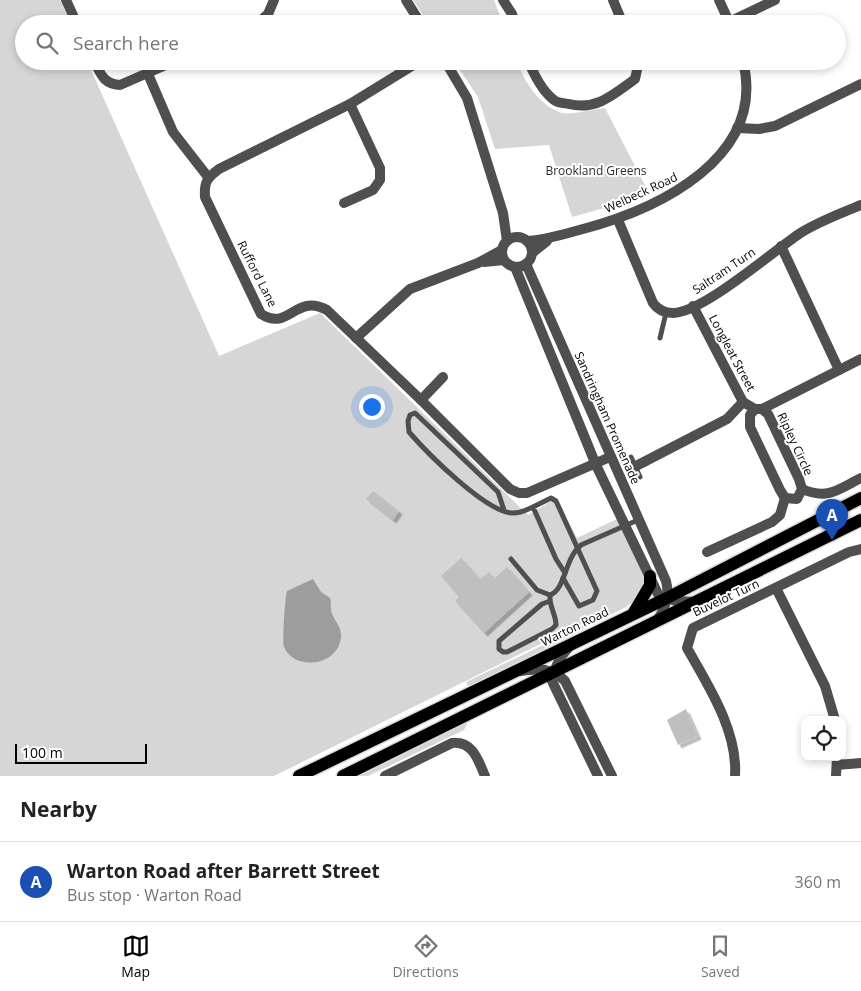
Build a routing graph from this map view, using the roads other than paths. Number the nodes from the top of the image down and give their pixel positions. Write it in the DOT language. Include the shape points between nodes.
graph roads {
  1 [pos="66,0"];
  2 [pos="274,0"];
  3 [pos="406,0"];
  4 [pos="502,0"];
  5 [pos="613,0"];
  6 [pos="719,0"];
  7 [pos="774,0"];
  8 [pos="73,15"];
  9 [pos="267,15"];
  10 [pos="415,15"];
  11 [pos="512,15"];
  12 [pos="619,15"];
  13 [pos="726,15"];
  14 [pos="745,15"];
  15 [pos="98,70"];
  16 [pos="156,70"];
  17 [pos="405,70"];
  18 [pos="450,70"];
  19 [pos="533,70"];
  20 [pos="637,70"];
  21 [pos="744,70"];
  22 [pos="148,74"];
  23 [pos="861,84"];
  24 [pos="350,104"];
  25 [pos="737,128"];
  26 [pos="208,177"];
  27 [pos="344,203"];
  28 [pos="861,204"];
  29 [pos="503,213"];
  30 [pos="618,220"];
  31 [pos="552,238"];
  32 [pos="523,239"];
  33 [pos="781,246"];
  34 [pos="504,250"];
  35 [pos="532,253"];
  36 [pos="526,264"];
  37 [pos="515,267"];
  38 [pos="693,306"];
  39 [pos="666,312"];
  40 [pos="356,338"];
  41 [pos="660,338"];
  42 [pos="861,359"];
  43 [pos="839,370"];
  44 [pos="443,377"];
  45 [pos="421,400"];
  46 [pos="744,402"];
  47 [pos="758,409"];
  48 [pos="610,457"];
  49 [pos="633,462"];
  50 [pos="596,465"];
  51 [pos="640,477"];
  52 [pos="861,478"];
  53 [pos="802,489"];
  54 [pos="785,498"];
  55 [pos="861,498"];
  56 [pos="533,507"];
  57 [pos="504,510"];
  58 [pos="638,520"];
  59 [pos="861,520"];
  60 [pos="626,525"];
  61 [pos="577,548"];
  62 [pos="861,548"];
  63 [pos="707,552"];
  64 [pos="511,558"];
  65 [pos="564,575"];
  66 [pos="650,576"];
  67 [pos="776,588"];
  68 [pos="550,598"];
  69 [pos="667,598"];
  70 [pos="697,602"];
  71 [pos="633,614"];
  72 [pos="656,622"];
  73 [pos="572,644"];
  74 [pos="512,673"];
  75 [pos="554,673"];
  76 [pos="834,716"];
  77 [pos="861,763"];
  78 [pos="836,766"];
  79 [pos="299,776"];
  80 [pos="343,776"];
  81 [pos="385,776"];
  82 [pos="485,776"];
  83 [pos="598,776"];
  84 [pos="612,776"];
  85 [pos="735,776"];
  1 -- 8 [label="street"];
  2 -- 9 [label="street"];
  3 -- 10 [label="street"];
  4 -- 11 [label="street"];
  5 -- 12 [label="street"];
  6 -- 13 [label="street"];
  7 -- 14 [label="street"];
  15 -- 22 [label="street" via="102,79 120,85"];
  16 -- 22 [label="street"];
  17 -- 24 [label="street"];
  18 -- 29 [label="street" via="467,98"];
  19 -- 20 [label="street" via="554,101 578,107 598,104 610,98 635,79"];
  21 -- 25 [label="street, Welbeck Road" via="745,104"];
  22 -- 26 [label="street" via="173,132"];
  23 -- 25 [label="street" via="775,126"];
  24 -- 26 [label="street"];
  24 -- 27 [label="street" via="380,168 380,180 373,190"];
  25 -- 30 [label="street, Welbeck Road" via="717,160 689,183"];
  26 -- 40 [label="street, Rufford Lane" via="204,185 205,197 261,314 277,320 316,304 327,310"];
  28 -- 33 [label="street, Saltram Turn" via="817,224"];
  29 -- 32 [label="street"];
  29 -- 34 [label="street"];
  30 -- 31 [label="street, Welbeck Road"];
  30 -- 39 [label="street" via="653,303"];
  31 -- 32 [label="street, Welbeck Road"];
  31 -- 35 [label="street, Welbeck Road"];
  32 -- 34 [label="street, Welbeck Road"];
  32 -- 35 [label="street"];
  33 -- 38 [label="street, Saltram Turn" via="727,286"];
  33 -- 43 [label="street"];
  34 -- 37 [label="street"];
  34 -- 40 [label="street" via="410,289"];
  35 -- 36 [label="street"];
  36 -- 37 [label="street"];
  36 -- 48 [label="street, Sandringham Promenade"];
  37 -- 50 [label="street, Sandringham Promenade"];
  38 -- 39 [label="street, Saltram Turn" via="680,312"];
  38 -- 46 [label="street, Longleat Street"];
  39 -- 41 [label="lane"];
  40 -- 45 [label="street, Rufford Lane"];
  42 -- 43 [label="street"];
  43 -- 47 [label="street"];
  44 -- 45 [label="street"];
  45 -- 50 [label="street, Rufford Lane" via="510,489 518,493 527,493"];
  46 -- 47 [label="street, Longleat Street"];
  46 -- 49 [label="street" via="727,419"];
  47 -- 53 [label="street, Ripley Circle" via="768,414"];
  47 -- 54 [label="street" via="750,415 750,427"];
  48 -- 50 [label="street, Rufford Lane"];
  48 -- 58 [label="street, Sandringham Promenade"];
  49 -- 51 [label="lane"];
  50 -- 60 [label="street, Sandringham Promenade"];
  52 -- 53 [label="street" via="820,496"];
  53 -- 54 [label="street, Ripley Circle" via="797,498"];
  54 -- 63 [label="street" via="780,514 772,522"];
  55 -- 69 [label="main road, Warton Road"];
  56 -- 57 [label="lane" via="521,513"];
  56 -- 61 [label="lane" via="554,498"];
  56 -- 65 [label="lane"];
  57 -- 57 [label="lane" via="498,492 415,413 410,415 408,430 411,435 472,494"];
  58 -- 60 [label="lane"];
  58 -- 69 [label="street, Sandringham Promenade" via="666,582"];
  59 -- 70 [label="main road"];
  60 -- 61 [label="lane"];
  60 -- 66 [label="street, Sandringham Promenade"];
  61 -- 65 [label="lane"];
  61 -- 65 [label="lane" via="597,591 593,600 579,606"];
  62 -- 67 [label="street, Buvelot Turn"];
  64 -- 68 [label="lane" via="537,590"];
  65 -- 68 [label="lane"];
  66 -- 69 [label="street, Sandringham Promenade" via="659,596"];
  66 -- 71 [label="main road" via="650,585"];
  67 -- 76 [label="street" via="825,686"];
  67 -- 85 [label="street, Buvelot Turn" via="692,628 687,648 722,711 736,764"];
  68 -- 68 [label="lane" via="556,625 507,652 499,649 499,641"];
  69 -- 70 [label="street"];
  69 -- 71 [label="main road, Warton Road"];
  69 -- 72 [label="street"];
  70 -- 72 [label="main road"];
  71 -- 73 [label="main road, Warton Road"];
  72 -- 75 [label="main road"];
  73 -- 74 [label="main road, Warton Road"];
  73 -- 75 [label="street" via="560,657"];
  74 -- 75 [label="street" via="541,669"];
  74 -- 79 [label="main road, Warton Road"];
  75 -- 80 [label="main road"];
  75 -- 83 [label="street" via="552,681"];
  75 -- 84 [label="street" via="565,681"];
  77 -- 78 [label="street"];
  81 -- 82 [label="street" via="452,743 468,745"];
}
